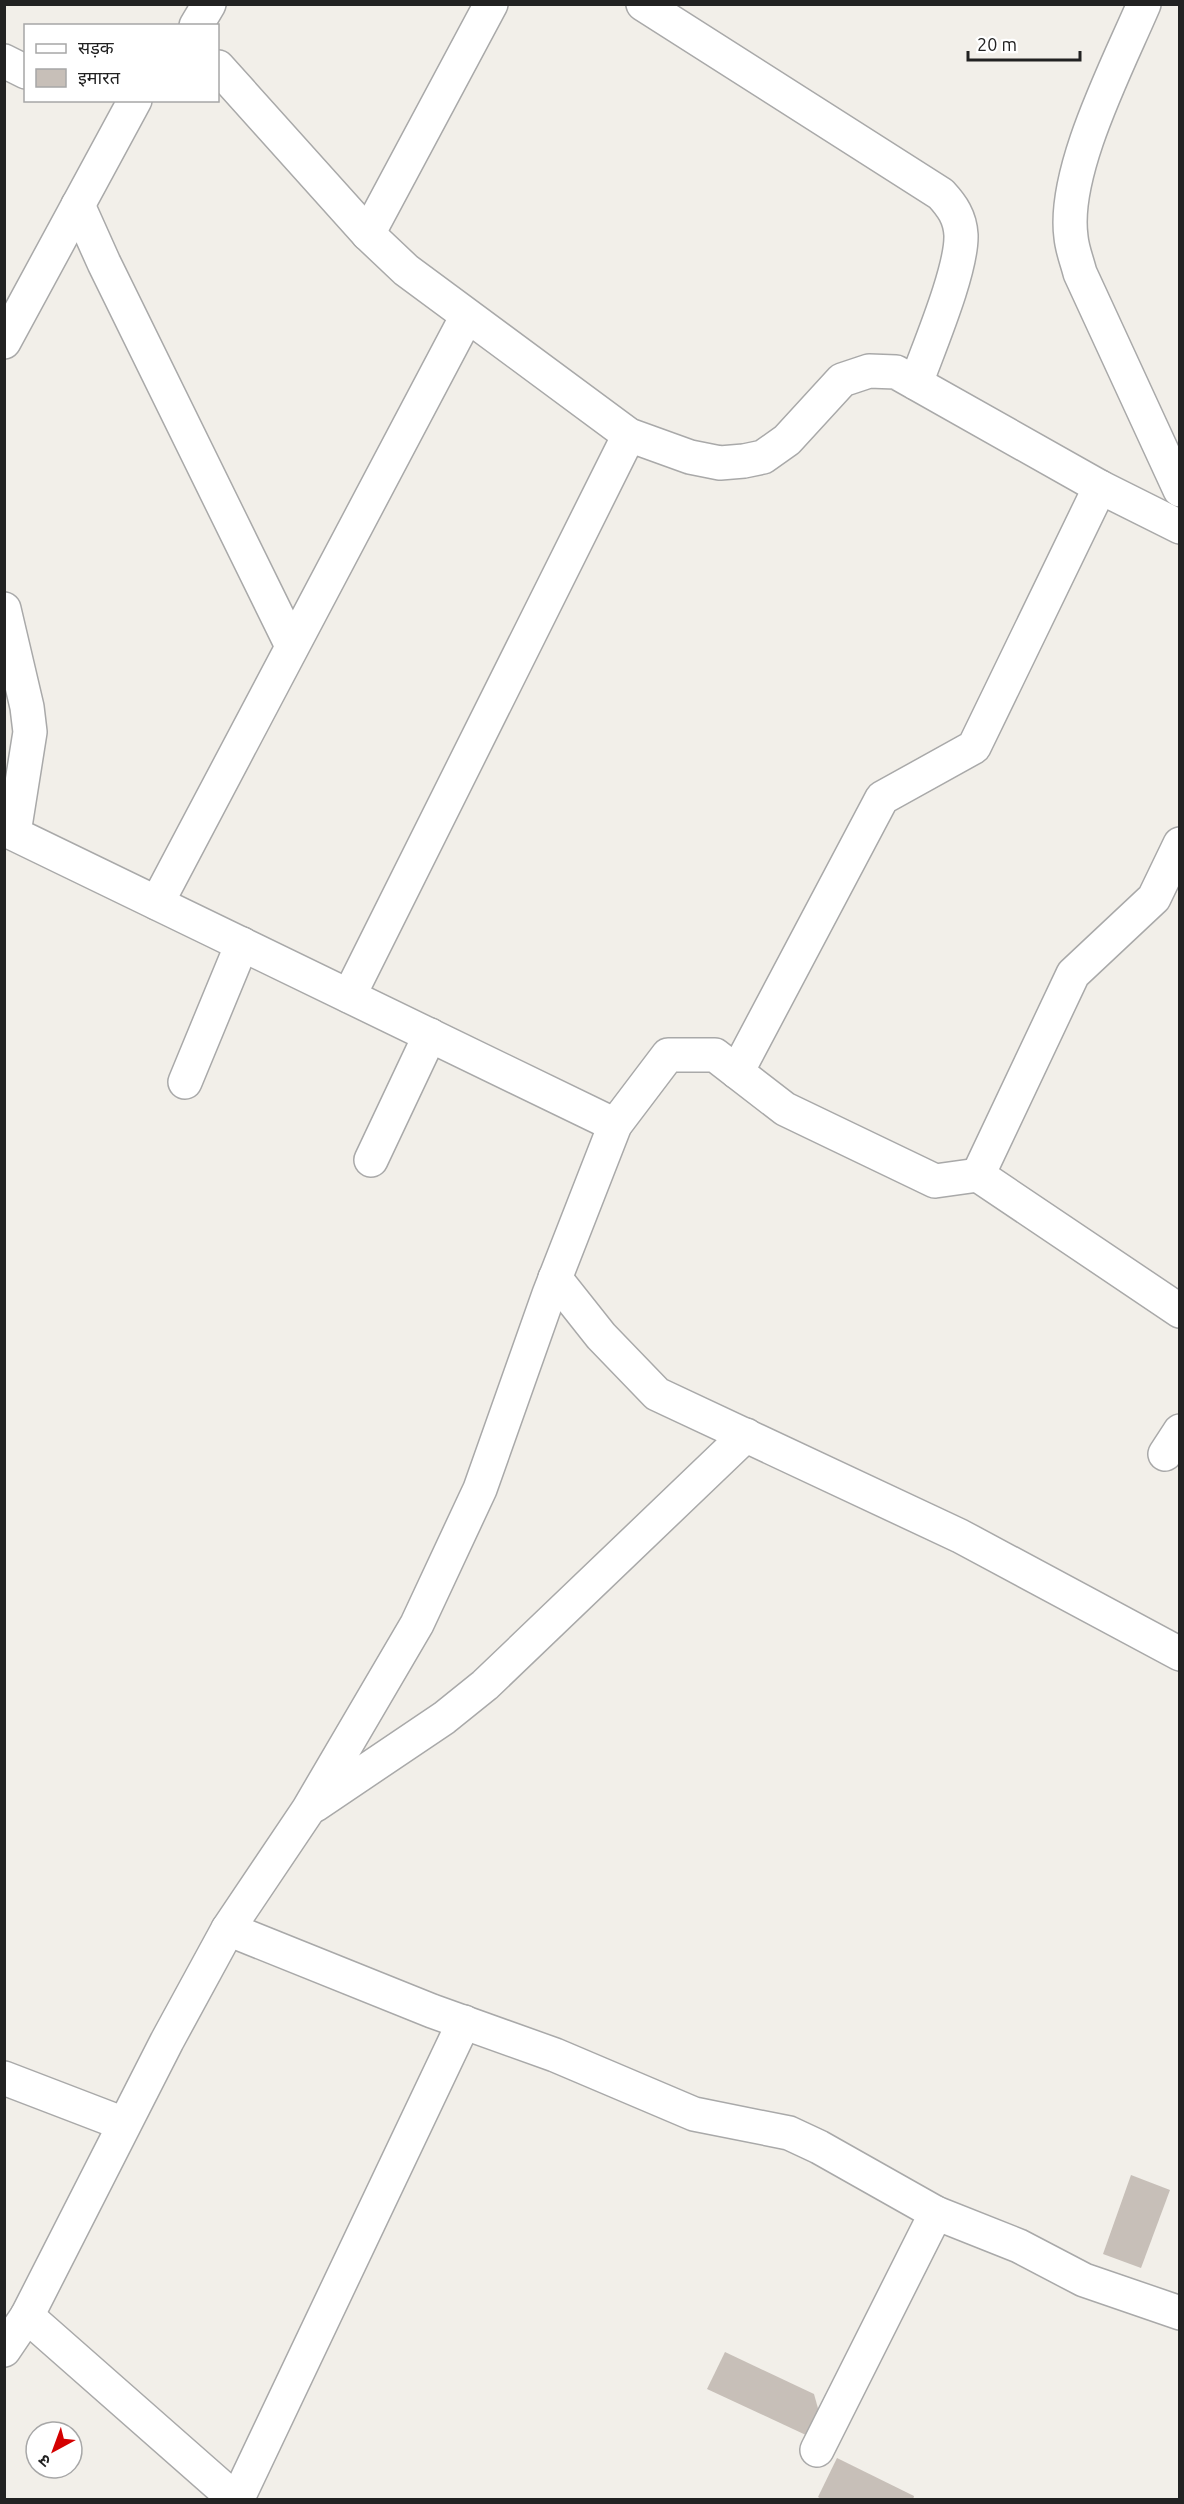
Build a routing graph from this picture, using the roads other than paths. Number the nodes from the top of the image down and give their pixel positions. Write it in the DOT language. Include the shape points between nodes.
graph roads {
  1 [pos="209,4"];
  2 [pos="491,4"];
  3 [pos="643,4"];
  4 [pos="1144,4"];
  5 [pos="197,24"];
  6 [pos="4,61"];
  7 [pos="219,69"];
  8 [pos="24,71"];
  9 [pos="134,102"];
  10 [pos="78,205"];
  11 [pos="368,234"];
  12 [pos="466,316"];
  13 [pos="4,342"];
  14 [pos="916,383"];
  15 [pos="629,435"];
  16 [pos="1100,487"];
  17 [pos="1179,490"];
  18 [pos="1179,527"];
  19 [pos="4,609"];
  20 [pos="292,646"];
  21 [pos="9,831"];
  22 [pos="1179,844"];
  23 [pos="157,903"];
  24 [pos="242,944"];
  25 [pos="349,996"];
  26 [pos="430,1035"];
  27 [pos="737,1072"];
  28 [pos="185,1082"];
  29 [pos="615,1125"];
  30 [pos="371,1160"];
  31 [pos="978,1175"];
  32 [pos="555,1278"];
  33 [pos="1179,1311"];
  34 [pos="746,1435"];
  35 [pos="1179,1654"];
  36 [pos="308,1810"];
  37 [pos="228,1929"];
  38 [pos="464,2022"];
  39 [pos="4,2078"];
  40 [pos="124,2124"];
  41 [pos="936,2213"];
  42 [pos="1179,2313"];
  43 [pos="27,2316"];
  44 [pos="4,2350"];
  45 [pos="818,2450"];
  46 [pos="237,2499"];
  1 -- 5 [label="street"];
  2 -- 11 [label="street"];
  3 -- 14 [label="street" via="941,194 955,210 961,235 957,263"];
  4 -- 17 [label="street" via="1081,156 1070,236 1080,273"];
  6 -- 8 [label="street"];
  7 -- 11 [label="street"];
  9 -- 10 [label="street"];
  10 -- 13 [label="street"];
  10 -- 20 [label="street"];
  11 -- 12 [label="street" via="406,270"];
  12 -- 15 [label="street"];
  12 -- 20 [label="street"];
  14 -- 15 [label="street" via="896,372 869,371 842,380 787,440 763,456 744,461 720,463 690,457"];
  14 -- 16 [label="street"];
  15 -- 25 [label="street"];
  16 -- 18 [label="street"];
  16 -- 27 [label="street" via="975,747 882,798"];
  19 -- 21 [label="street" via="30,732"];
  20 -- 23 [label="street"];
  21 -- 23 [label="street"];
  22 -- 31 [label="street" via="1154,898 1073,974"];
  23 -- 24 [label="street"];
  24 -- 25 [label="street"];
  24 -- 28 [label="street"];
  25 -- 26 [label="street"];
  26 -- 29 [label="street"];
  26 -- 30 [label="street"];
  27 -- 29 [label="street" via="715,1055 668,1055"];
  27 -- 31 [label="street" via="785,1108 935,1180"];
  29 -- 32 [label="street"];
  31 -- 33 [label="street"];
  32 -- 34 [label="street" via="601,1336 657,1394"];
  32 -- 36 [label="street" via="480,1489 417,1624"];
  34 -- 35 [label="street" via="960,1536"];
  34 -- 36 [label="street" via="485,1685 444,1718"];
  36 -- 37 [label="street"];
  37 -- 38 [label="street"];
  37 -- 40 [label="street"];
  38 -- 41 [label="street" via="555,2055 694,2114 789,2133"];
  38 -- 46 [label="street"];
  39 -- 40 [label="street"];
  40 -- 43 [label="street"];
  41 -- 42 [label="street" via="1019,2247 1084,2280"];
  41 -- 45 [label="street"];
  43 -- 44 [label="street"];
  43 -- 46 [label="street"];
}
